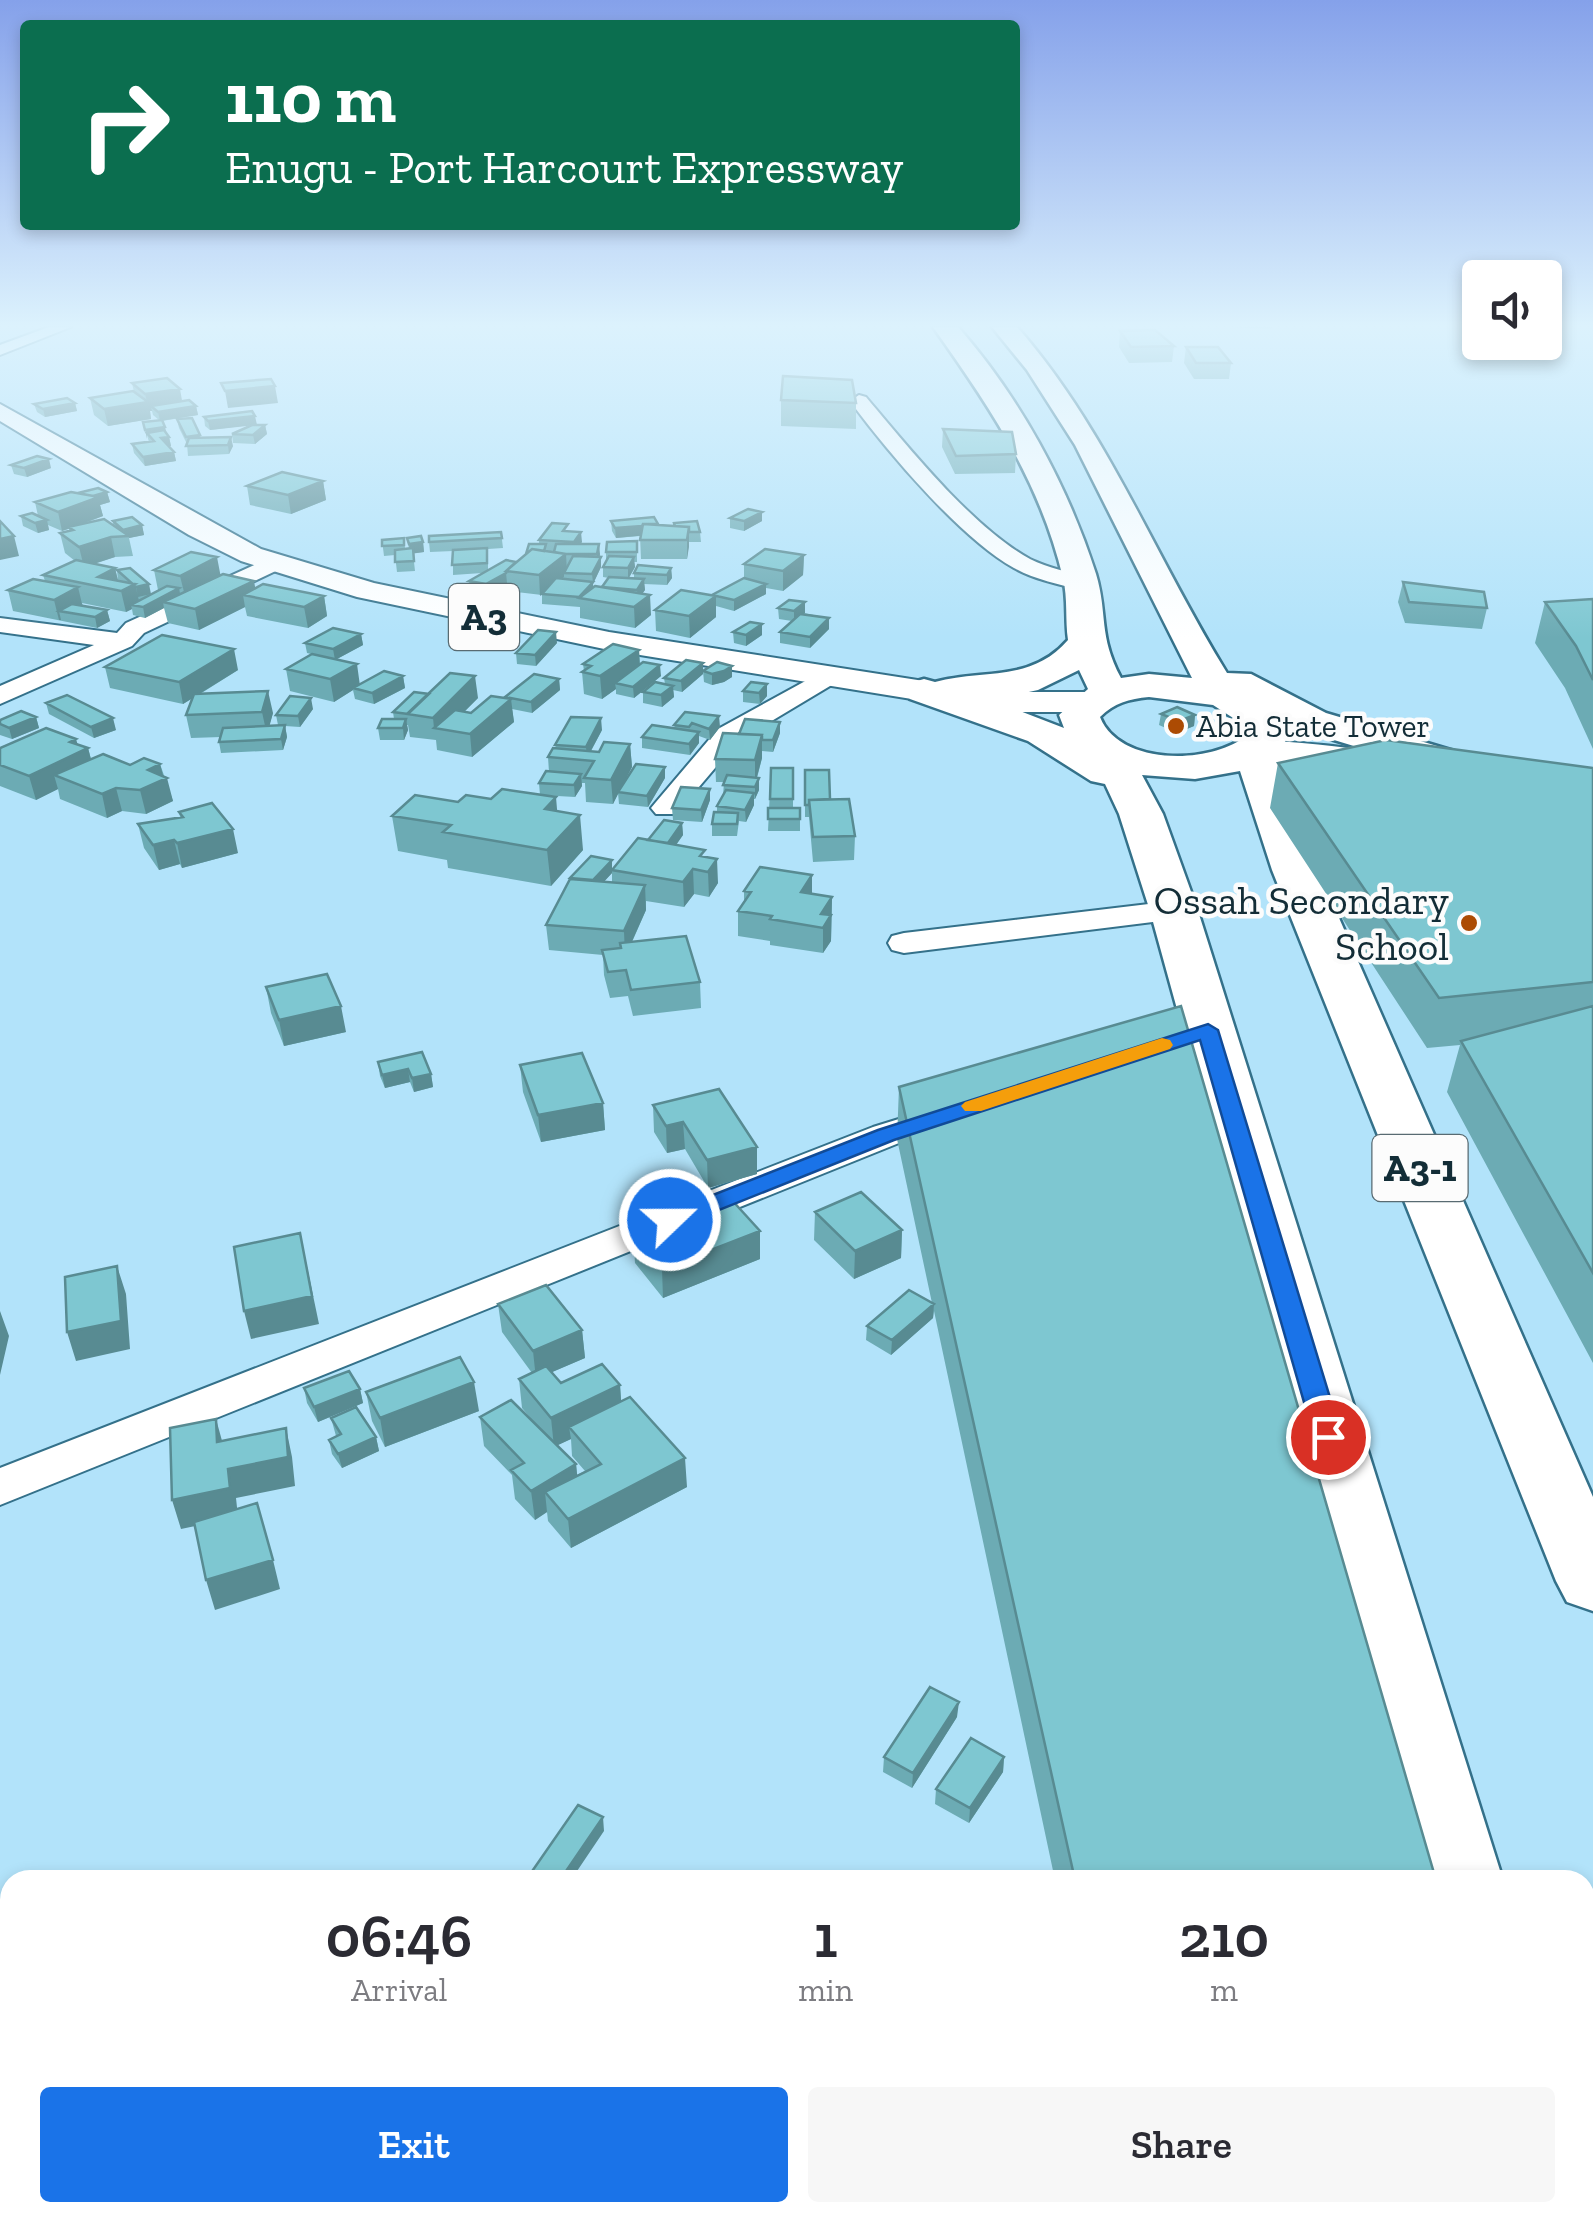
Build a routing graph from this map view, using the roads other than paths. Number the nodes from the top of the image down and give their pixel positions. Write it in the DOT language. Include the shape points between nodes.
graph roads {
  1 [pos="33,431"];
  2 [pos="884,431"];
  3 [pos="1015,431"];
  4 [pos="1081,431"];
  5 [pos="274,563"];
  6 [pos="1081,582"];
  7 [pos="0,625"];
  8 [pos="123,641"];
  9 [pos="1086,641"];
  10 [pos="1191,641"];
  11 [pos="831,675"];
  12 [pos="919,690"];
  13 [pos="0,696"];
  14 [pos="1228,697"];
  15 [pos="1097,719"];
  16 [pos="1263,738"];
  17 [pos="1448,768"];
  18 [pos="666,808"];
  19 [pos="1276,821"];
  20 [pos="1146,828"];
  21 [pos="1174,911"];
  22 [pos="904,943"];
  23 [pos="976,1106"];
  24 [pos="0,1486"];
  25 [pos="1593,1581"];
  26 [pos="1457,1870"];
  1 -- 5 [label="main road, A3" via="198,530"];
  2 -- 6 [label="street" via="996,546 1024,565"];
  3 -- 6 [label="highway"];
  4 -- 10 [label="highway"];
  5 -- 8 [label="street" via="134,628"];
  5 -- 11 [label="main road, A3" via="462,612"];
  6 -- 9 [label="highway"];
  7 -- 8 [label="street"];
  8 -- 13 [label="street"];
  9 -- 12 [label="highway" via="1069,662 1010,685"];
  9 -- 15 [label="highway"];
  10 -- 14 [label="highway"];
  10 -- 17 [label="highway" via="1276,706"];
  11 -- 12 [label="main road, A3"];
  11 -- 18 [label="street" via="728,735"];
  12 -- 15 [label="main road, A3"];
  12 -- 20 [label="highway" via="1023,724 1087,756 1110,776"];
  14 -- 15 [label="highway" via="1167,686"];
  14 -- 16 [label="highway" via="1253,710"];
  15 -- 16 [label="highway" via="1172,767 1238,761"];
  15 -- 20 [label="highway"];
  16 -- 17 [label="main road" via="1319,754"];
  16 -- 19 [label="highway, A3-1" via="1261,776"];
  17 -- 19 [label="highway" via="1348,770 1312,780 1281,802"];
  19 -- 25 [label="highway, A3-1"];
  20 -- 21 [label="highway"];
  21 -- 22 [label="street"];
  21 -- 26 [label="highway" via="1190,1036"];
  23 -- 24 [label="street" via="886,1135"];
}
